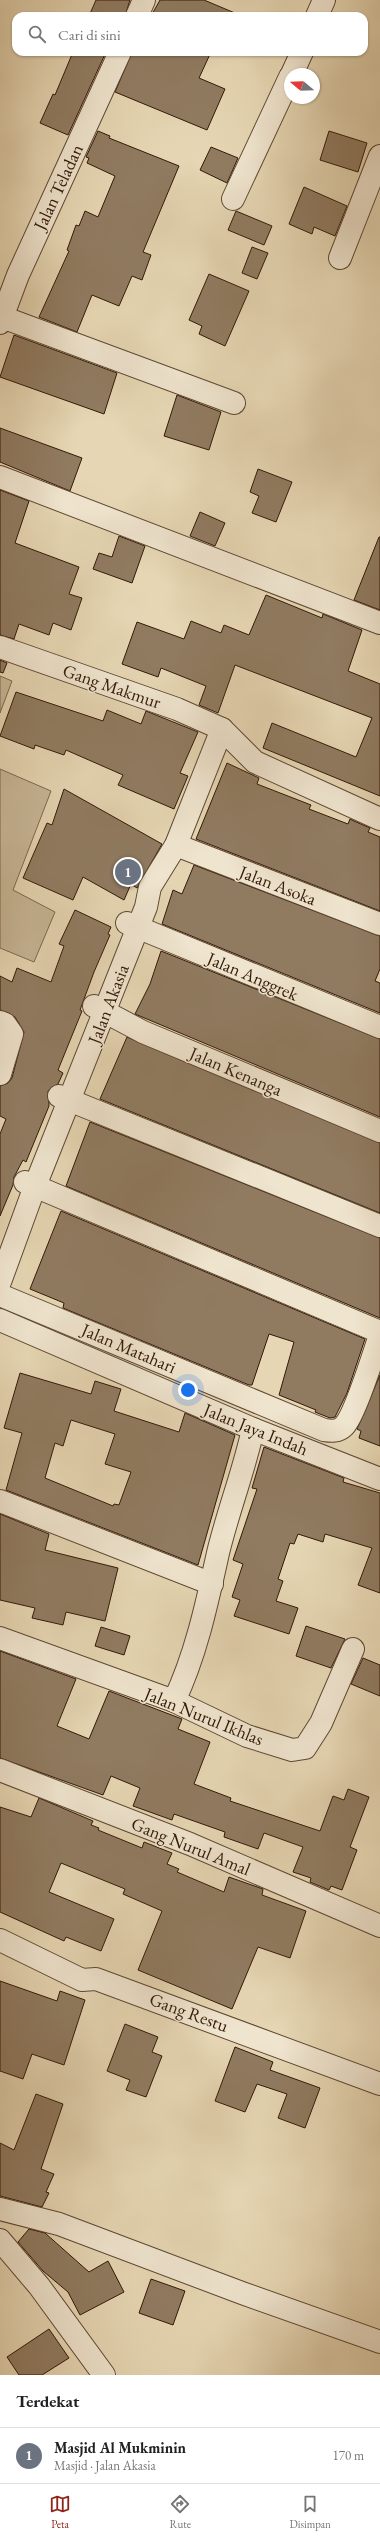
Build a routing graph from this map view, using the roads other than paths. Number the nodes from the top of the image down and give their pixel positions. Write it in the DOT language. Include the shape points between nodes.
graph roads {
  1 [pos="144,0"];
  2 [pos="324,0"];
  3 [pos="139,12"];
  4 [pos="319,12"];
  5 [pos="118,56"];
  6 [pos="300,56"];
  7 [pos="295,68"];
  8 [pos="284,90"];
  9 [pos="380,156"];
  10 [pos="233,199"];
  11 [pos="340,258"];
  12 [pos="9,272"];
  13 [pos="1,320"];
  14 [pos="234,403"];
  15 [pos="0,477"];
  16 [pos="380,623"];
  17 [pos="0,648"];
  18 [pos="222,729"];
  19 [pos="380,819"];
  20 [pos="176,845"];
  21 [pos="150,886"];
  22 [pos="380,924"];
  23 [pos="132,926"];
  24 [pos="99,1008"];
  25 [pos="0,1022"];
  26 [pos="380,1027"];
  27 [pos="0,1074"];
  28 [pos="64,1098"];
  29 [pos="380,1131"];
  30 [pos="30,1184"];
  31 [pos="380,1226"];
  32 [pos="0,1247"];
  33 [pos="0,1282"];
  34 [pos="0,1295"];
  35 [pos="0,1320"];
  36 [pos="380,1334"];
  37 [pos="253,1429"];
  38 [pos="380,1479"];
  39 [pos="0,1501"];
  40 [pos="212,1584"];
  41 [pos="0,1638"];
  42 [pos="353,1649"];
  43 [pos="174,1701"];
  44 [pos="0,1770"];
  45 [pos="380,1926"];
  46 [pos="0,1940"];
  47 [pos="380,2084"];
  48 [pos="0,2209"];
  49 [pos="0,2240"];
  50 [pos="380,2342"];
  51 [pos="104,2375"];
  1 -- 3 [label="street"];
  2 -- 4 [label="street"];
  5 -- 12 [label="street, Jalan Teladan"];
  6 -- 7 [label="street"];
  8 -- 10 [label="street"];
  9 -- 11 [label="street"];
  12 -- 13 [label="street, Jalan Teladan"];
  13 -- 14 [label="street"];
  15 -- 16 [label="street"];
  17 -- 18 [label="street, Gang Makmur" via="177,709"];
  18 -- 19 [label="street" via="255,762"];
  18 -- 20 [label="street, Jalan Akasia"];
  20 -- 21 [label="street, Jalan Akasia"];
  20 -- 22 [label="street, Jalan Asoka"];
  21 -- 23 [label="street, Jalan Akasia" via="146,907"];
  21 -- 23 [label="street, Jalan Akasia" via="136,902"];
  23 -- 24 [label="street, Jalan Akasia"];
  23 -- 26 [label="street, Jalan Anggrek"];
  24 -- 28 [label="street, Jalan Akasia"];
  24 -- 29 [label="street, Jalan Kenanga" via="143,1032"];
  25 -- 27 [label="street" via="6,1024 12,1034"];
  28 -- 30 [label="street, Jalan Akasia"];
  28 -- 31 [label="street"];
  30 -- 32 [label="street, Jalan Akasia"];
  30 -- 33 [label="street, Jalan Akasia"];
  30 -- 36 [label="street"];
  34 -- 36 [label="street, Jalan Matahari" via="324,1430 334,1431 344,1426 352,1413"];
  35 -- 37 [label="street, Jalan Jaya Indah"];
  37 -- 38 [label="street, Jalan Jaya Indah"];
  37 -- 40 [label="street" via="218,1552"];
  39 -- 40 [label="street"];
  40 -- 43 [label="street" via="186,1676"];
  41 -- 43 [label="street, Jalan Nurul Ikhlas"];
  42 -- 43 [label="street, Jalan Nurul Ikhlas" via="321,1723 305,1748 292,1750 248,1736"];
  44 -- 45 [label="street, Gang Nurul Amal" via="190,1844"];
  46 -- 47 [label="street, Gang Restu" via="82,1980 96,1979"];
  48 -- 50 [label="street" via="59,2224"];
  49 -- 51 [label="street" via="39,2286"];
}
